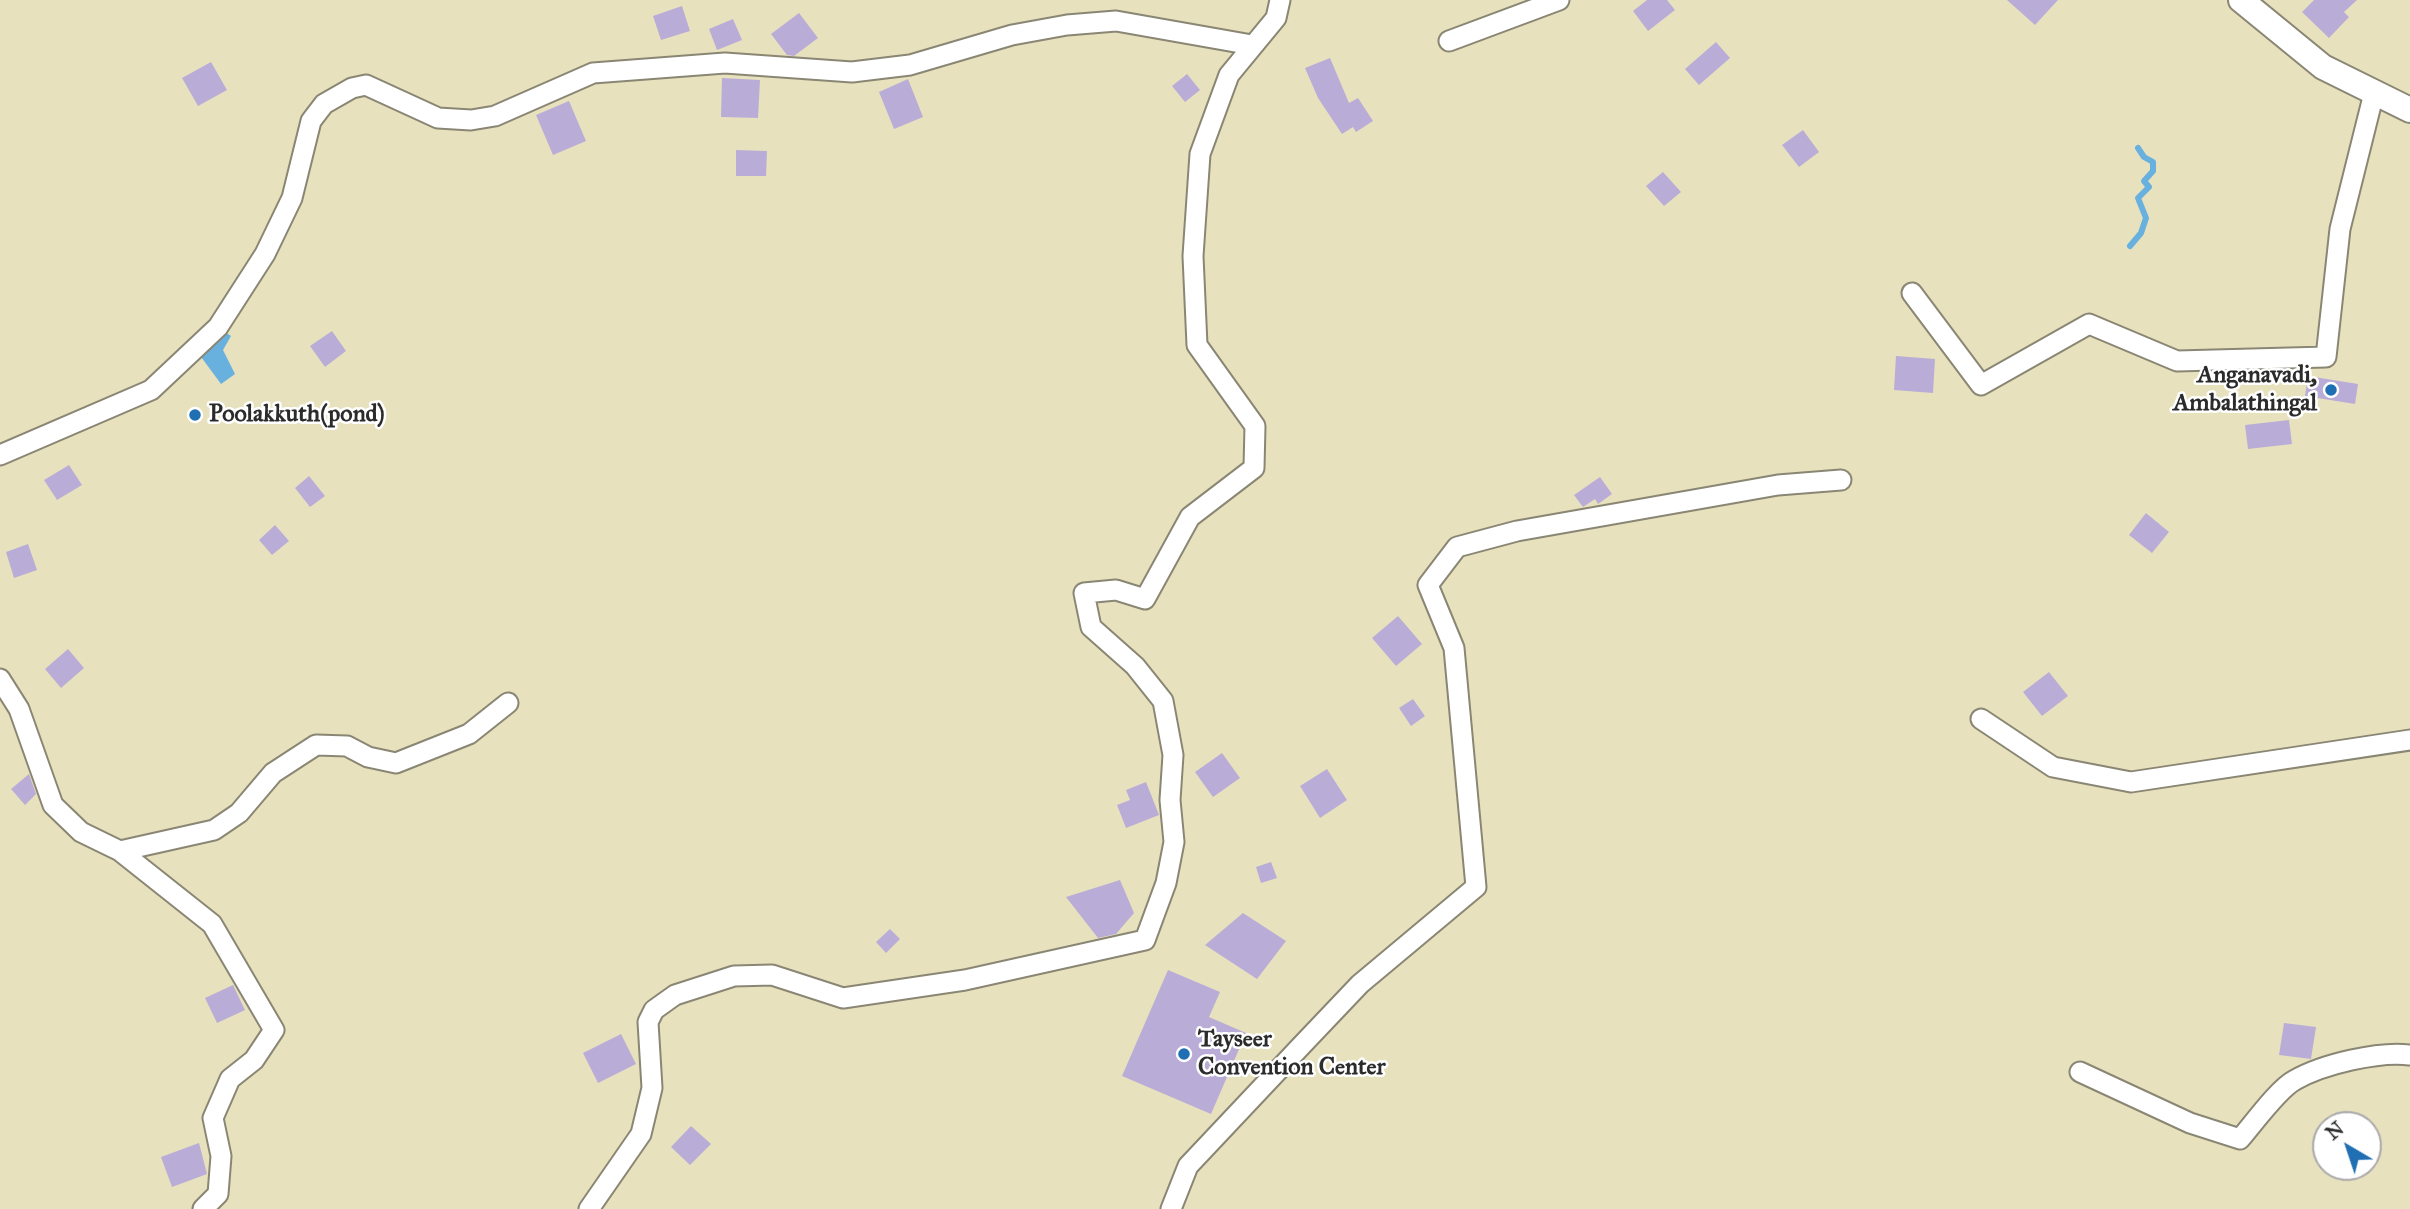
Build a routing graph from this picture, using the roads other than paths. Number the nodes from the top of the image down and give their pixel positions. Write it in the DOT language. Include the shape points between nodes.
graph roads {
  1 [pos="1280,0"];
  2 [pos="1559,0"];
  3 [pos="2241,0"];
  4 [pos="1450,41"];
  5 [pos="1252,44"];
  6 [pos="2374,93"];
  7 [pos="2410,110"];
  8 [pos="1912,293"];
  9 [pos="0,455"];
  10 [pos="1841,480"];
  11 [pos="0,679"];
  12 [pos="508,703"];
  13 [pos="1981,719"];
  14 [pos="2410,740"];
  15 [pos="121,851"];
  16 [pos="2410,1055"];
  17 [pos="2080,1072"];
  18 [pos="203,1209"];
  19 [pos="589,1209"];
  20 [pos="1171,1209"];
  1 -- 5 [label="street" via="1276,18"];
  2 -- 4 [label="street"];
  3 -- 6 [label="main road" via="2323,67"];
  5 -- 9 [label="street" via="1116,21 1067,25 1012,35 910,65 852,72 725,63 593,73 495,116 471,120 438,118 366,85 352,88 324,104 311,121 292,198 265,254 218,327 151,390"];
  5 -- 19 [label="street" via="1228,75 1200,155 1193,256 1197,345 1255,426 1254,468 1190,517 1145,599 1116,590 1084,593 1091,627 1135,666 1163,701 1173,755 1170,800 1174,842 1166,883 1145,940 965,980 844,998 772,975 734,976 675,995 654,1010 648,1022 652,1088 641,1134"];
  6 -- 7 [label="main road"];
  6 -- 8 [label="street" via="2340,229 2326,357 2177,361 2089,324 1981,385"];
  10 -- 20 [label="street" via="1778,485 1517,531 1457,547 1428,585 1454,648 1476,887 1360,985 1264,1085 1188,1166"];
  11 -- 15 [label="street" via="19,709 53,805 81,832"];
  12 -- 15 [label="street" via="470,734 396,763 368,757 347,746 316,745 273,773 239,813 214,830"];
  13 -- 14 [label="street" via="2053,767 2131,782"];
  15 -- 18 [label="street" via="212,925 274,1030 254,1060 230,1079 213,1118 221,1156 218,1194"];
  16 -- 17 [label="street" via="2389,1053 2293,1080 2240,1139 2190,1123"];
}
